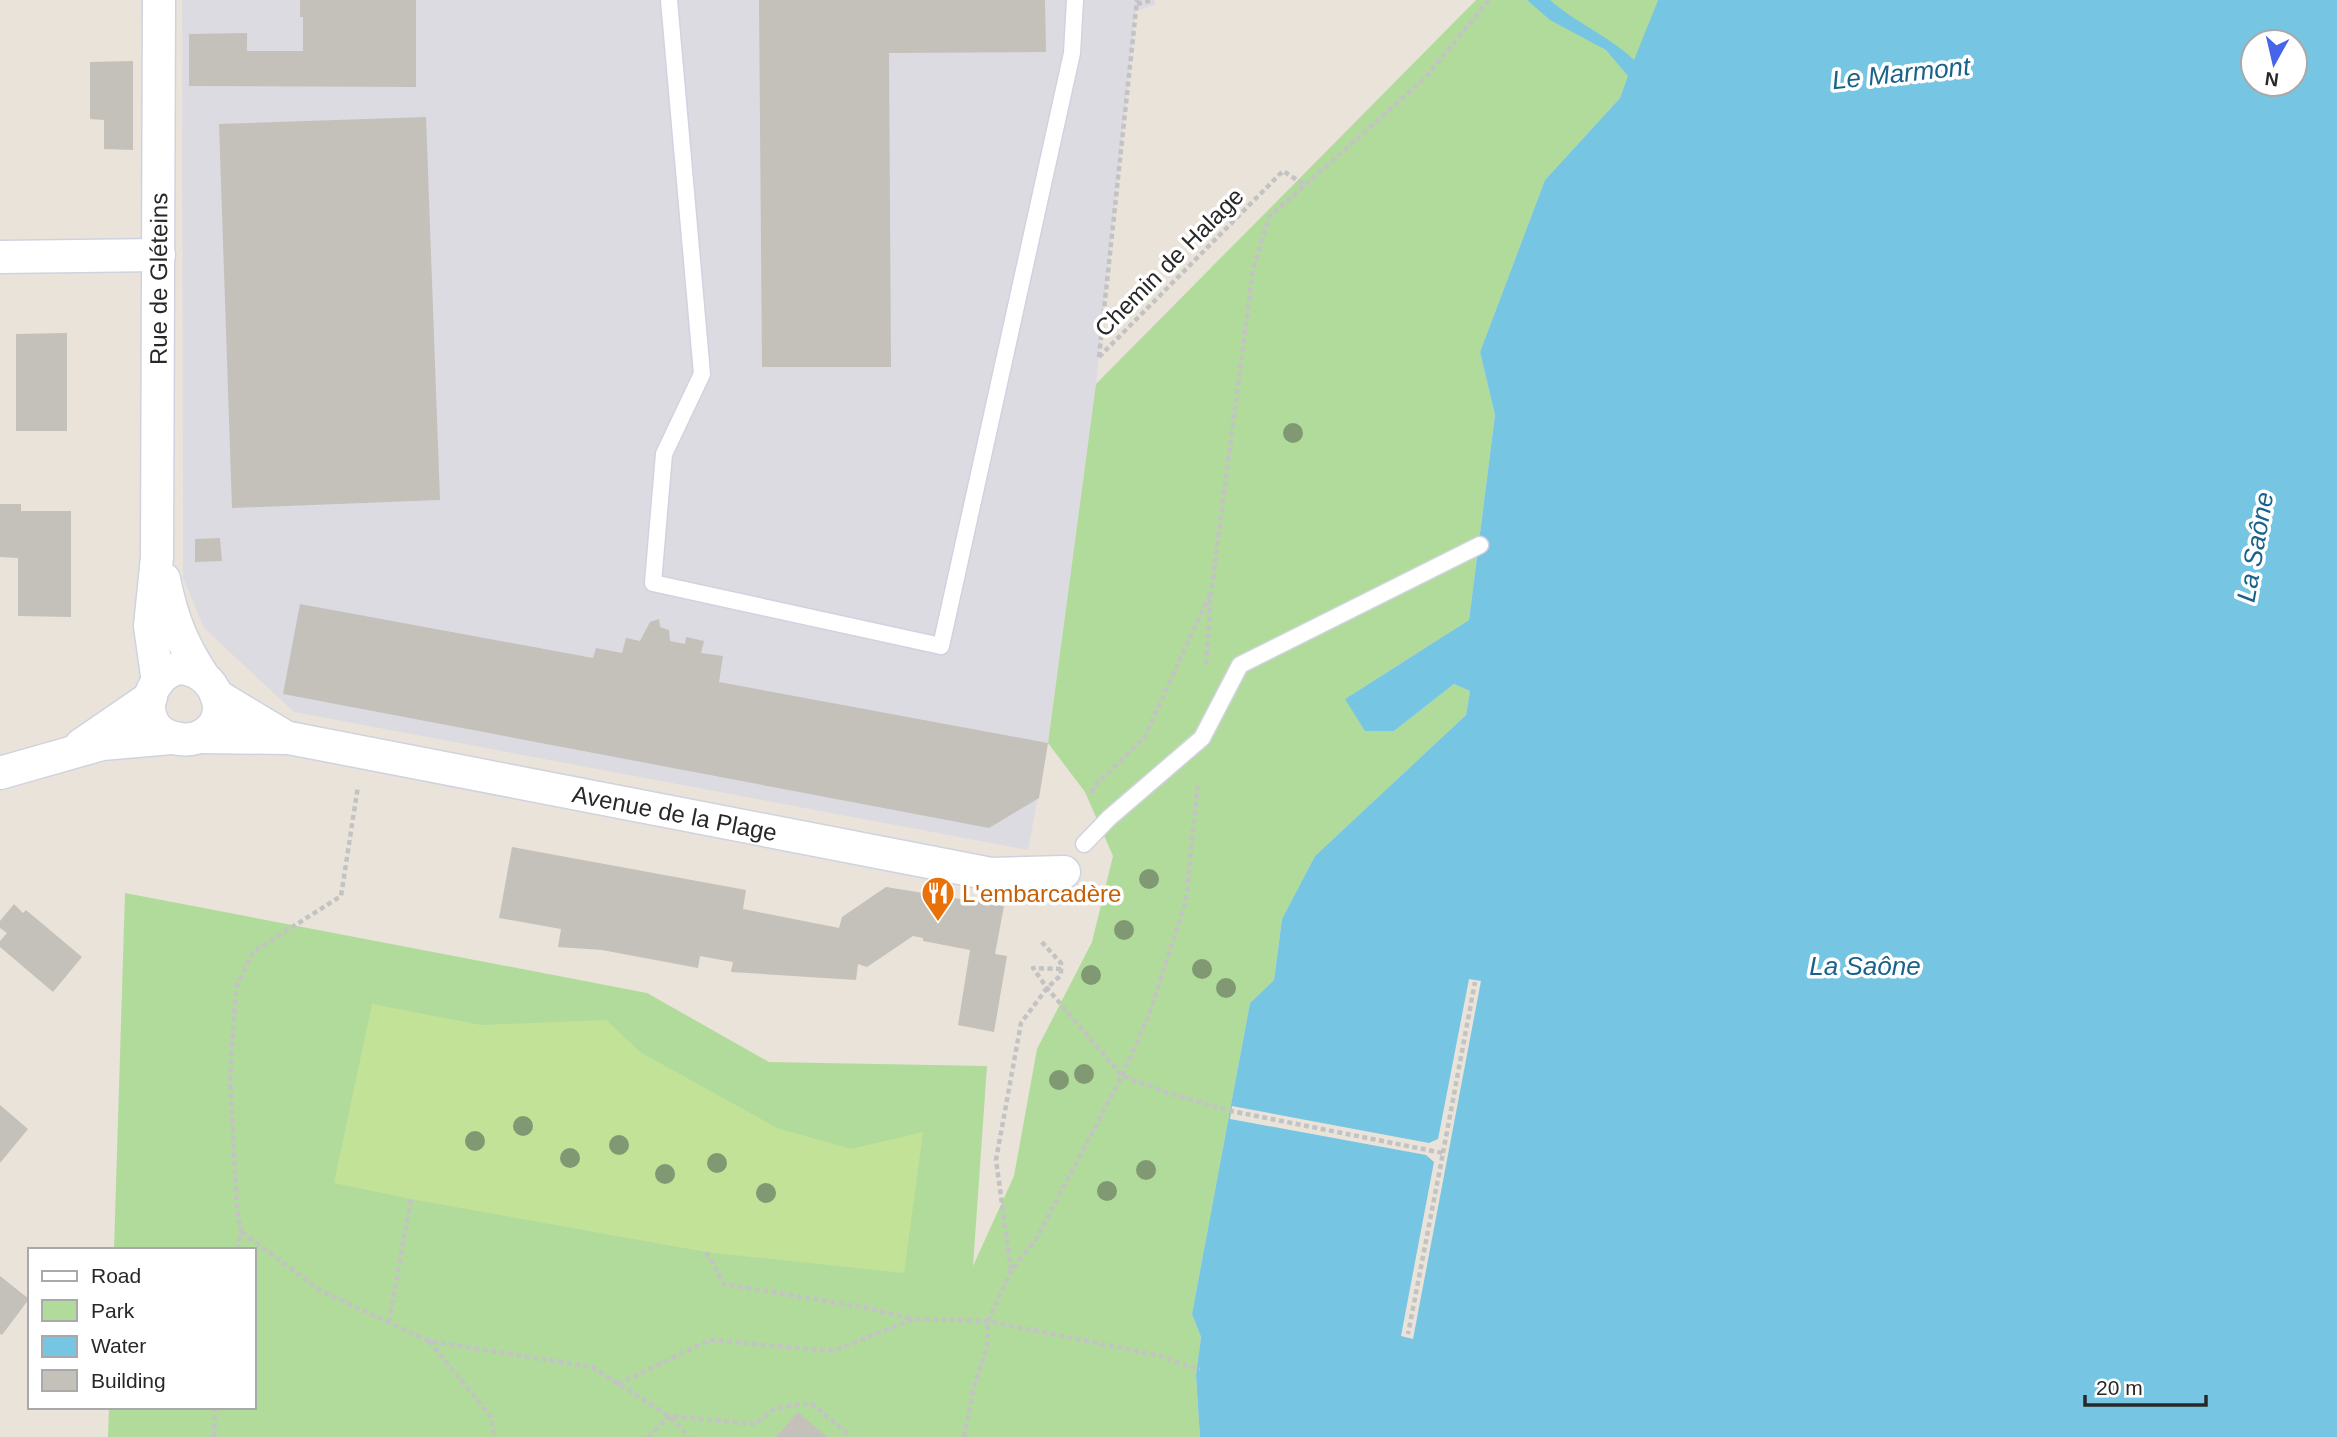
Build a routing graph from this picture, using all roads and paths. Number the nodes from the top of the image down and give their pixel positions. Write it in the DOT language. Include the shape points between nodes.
graph roads {
  1 [pos="159,0"];
  2 [pos="669,0"];
  3 [pos="1074,0"];
  4 [pos="1153,0"];
  5 [pos="1489,0"];
  6 [pos="1137,2"];
  7 [pos="159,255"];
  8 [pos="0,257"];
  9 [pos="1480,545"];
  10 [pos="158,557"];
  11 [pos="1210,592"];
  12 [pos="210,685"];
  13 [pos="154,690"];
  14 [pos="186,737"];
  15 [pos="289,738"];
  16 [pos="71,752"];
  17 [pos="362,754"];
  18 [pos="0,773"];
  19 [pos="1084,844"];
  20 [pos="1064,872"];
  21 [pos="1040,940"];
  22 [pos="1061,969"];
  23 [pos="1475,982"];
  24 [pos="1047,988"];
  25 [pos="1443,1153"];
  26 [pos="411,1199"];
  27 [pos="242,1232"];
  28 [pos="238,1248"];
  29 [pos="706,1252"];
  30 [pos="1011,1271"];
  31 [pos="913,1319"];
  32 [pos="389,1322"];
  33 [pos="1408,1334"];
  34 [pos="429,1341"];
  35 [pos="1200,1368"];
  36 [pos="618,1384"];
  37 [pos="215,1409"];
  38 [pos="669,1416"];
  39 [pos="848,1434"];
  40 [pos="214,1437"];
  41 [pos="494,1437"];
  42 [pos="648,1437"];
  43 [pos="689,1437"];
  1 -- 7 [label="street, Rue de Gléteins"];
  2 -- 3 [label="lane" via="702,374 664,454 653,583 941,646 1072,53"];
  4 -- 6 [label="path"];
  5 -- 6 [label="path, Chemin de Halage" via="1424,79 1305,185 1283,171 1099,357"];
  7 -- 8 [label="street"];
  7 -- 10 [label="street, Rue de Gléteins"];
  9 -- 19 [label="lane" via="1240,665 1202,738"];
  10 -- 12 [label="street, Rue de Gléteins" via="171,615 187,651"];
  10 -- 13 [label="street, Rue de Gléteins" via="150,626"];
  11 -- 19 [label="path" via="1144,738 1093,787"];
  12 -- 13 [label="street" via="191,668 179,668"];
  12 -- 14 [label="street" via="219,703 216,718 209,730"];
  12 -- 15 [label="street, Avenue de la Plage"];
  13 -- 14 [label="street" via="148,709 151,722"];
  13 -- 16 [label="street, Avenue de la Plage"];
  14 -- 15 [label="street, Avenue de la Plage"];
  14 -- 16 [label="street, Avenue de la Plage" via="102,744"];
  15 -- 17 [label="street, Avenue de la Plage"];
  16 -- 18 [label="street, Avenue de la Plage"];
  17 -- 20 [label="street, Avenue de la Plage" via="990,874"];
  17 -- 27 [label="path" via="341,896 253,952 236,987 230,1078"];
  21 -- 22 [label="path" via="1061,963"];
  22 -- 24 [label="path" via="1061,975"];
  22 -- 24 [label="path" via="1033,968"];
  23 -- 25 [label="path"];
  24 -- 25 [label="path" via="1122,1076 1231,1111"];
  24 -- 30 [label="path" via="1021,1023 996,1160"];
  25 -- 33 [label="path"];
  26 -- 32 [label="path"];
  27 -- 28 [label="path"];
  27 -- 32 [label="path" via="321,1291"];
  29 -- 31 [label="path" via="724,1284"];
  31 -- 35 [label="path" via="988,1321"];
  31 -- 36 [label="path" via="833,1351 710,1340"];
  32 -- 34 [label="path"];
  34 -- 36 [label="path" via="592,1367"];
  34 -- 41 [label="path" via="491,1417"];
  36 -- 38 [label="path"];
  37 -- 40 [label="path"];
  38 -- 39 [label="path" via="755,1424 775,1408 811,1403"];
  38 -- 42 [label="path"];
  38 -- 43 [label="path"];
}
